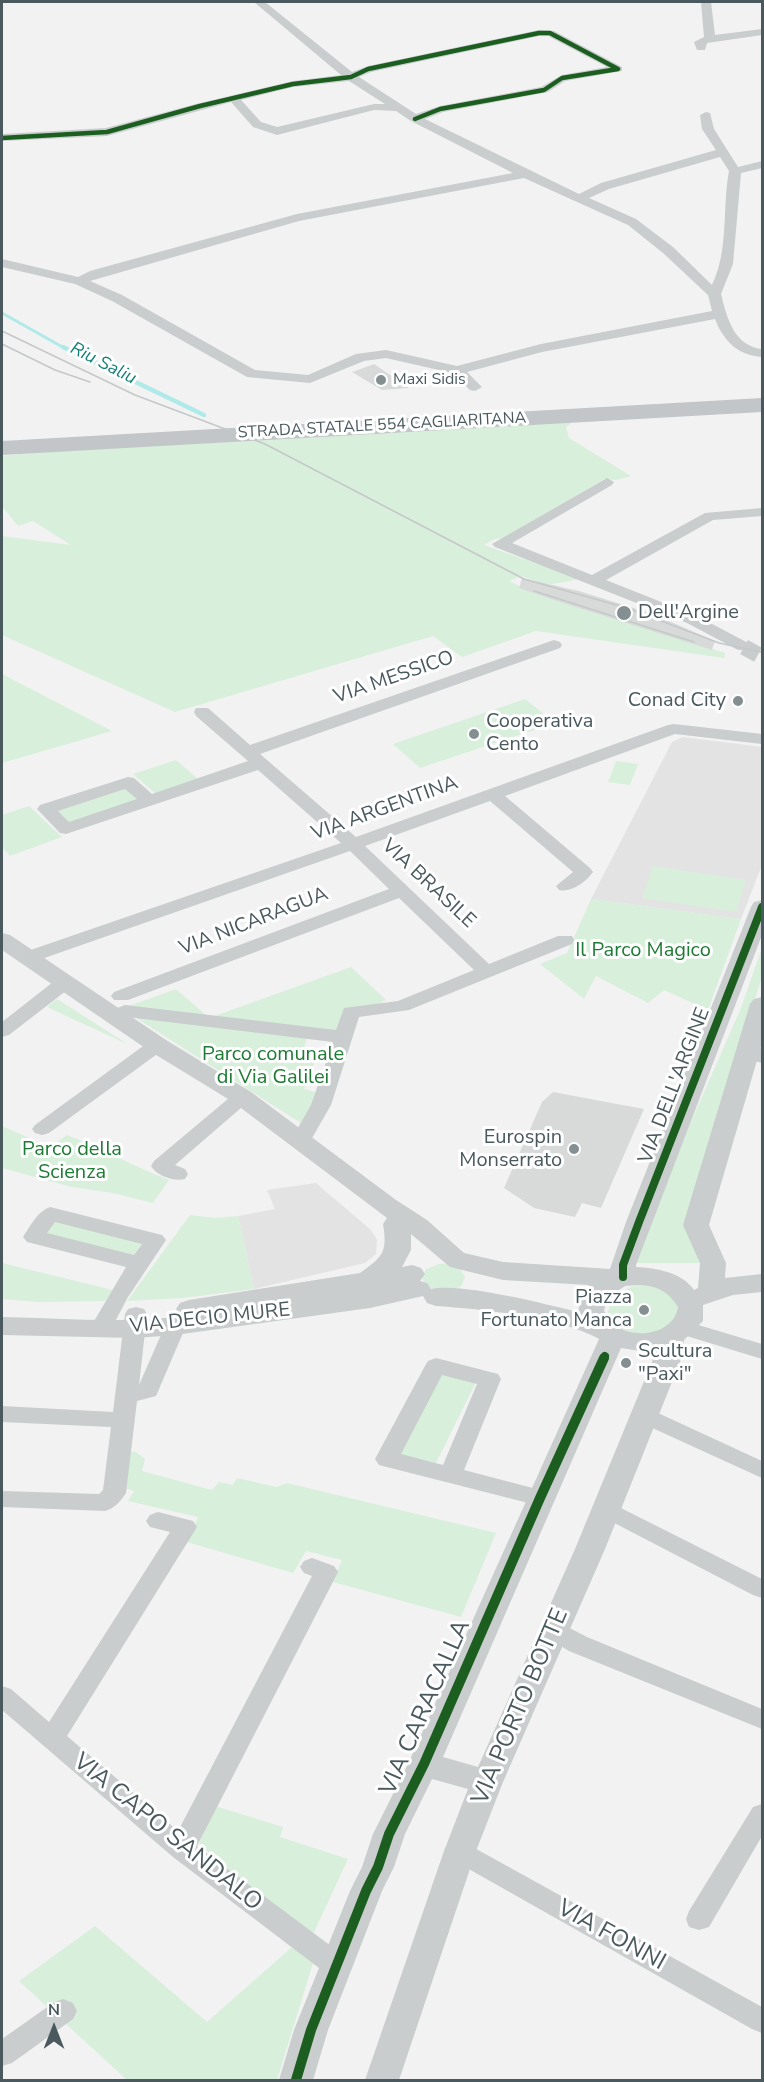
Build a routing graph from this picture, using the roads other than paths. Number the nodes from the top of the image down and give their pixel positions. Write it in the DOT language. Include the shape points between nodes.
graph roads {
  1 [pos="259,2"];
  2 [pos="706,2"];
  3 [pos="762,32"];
  4 [pos="710,39"];
  5 [pos="701,48"];
  6 [pos="351,77"];
  7 [pos="234,99"];
  8 [pos="399,108"];
  9 [pos="706,115"];
  10 [pos="415,119"];
  11 [pos="2,138"];
  12 [pos="723,152"];
  13 [pos="762,164"];
  14 [pos="735,171"];
  15 [pos="525,174"];
  16 [pos="580,198"];
  17 [pos="2,263"];
  18 [pos="79,281"];
  19 [pos="714,294"];
  20 [pos="720,315"];
  21 [pos="755,353"];
  22 [pos="457,370"];
  23 [pos="476,395"];
  24 [pos="762,400"];
  25 [pos="762,405"];
  26 [pos="398,406"];
  27 [pos="543,411"];
  28 [pos="339,422"];
  29 [pos="244,431"];
  30 [pos="207,433"];
  31 [pos="2,442"];
  32 [pos="2,448"];
  33 [pos="607,482"];
  34 [pos="762,512"];
  35 [pos="593,581"];
  36 [pos="554,645"];
  37 [pos="744,647"];
  38 [pos="202,712"];
  39 [pos="762,739"];
  40 [pos="254,757"];
  41 [pos="492,794"];
  42 [pos="149,801"];
  43 [pos="353,844"];
  44 [pos="565,886"];
  45 [pos="402,890"];
  46 [pos="762,907"];
  47 [pos="2,940"];
  48 [pos="565,940"];
  49 [pos="26,958"];
  50 [pos="486,970"];
  51 [pos="64,983"];
  52 [pos="762,1004"];
  53 [pos="118,1006"];
  54 [pos="2,1031"];
  55 [pos="344,1037"];
  56 [pos="157,1045"];
  57 [pos="756,1053"];
  58 [pos="242,1097"];
  59 [pos="42,1129"];
  60 [pos="301,1140"];
  61 [pos="178,1174"];
  62 [pos="392,1215"];
  63 [pos="456,1260"];
  64 [pos="140,1264"];
  65 [pos="621,1278"];
  66 [pos="370,1279"];
  67 [pos="421,1281"];
  68 [pos="762,1283"];
  69 [pos="700,1297"];
  70 [pos="2,1310"];
  71 [pos="104,1321"];
  72 [pos="135,1321"];
  73 [pos="2,1326"];
  74 [pos="175,1326"];
  75 [pos="608,1332"];
  76 [pos="678,1333"];
  77 [pos="762,1352"];
  78 [pos="126,1396"];
  79 [pos="2,1414"];
  80 [pos="645,1415"];
  81 [pos="122,1420"];
  82 [pos="762,1470"];
  83 [pos="450,1475"];
  84 [pos="540,1498"];
  85 [pos="2,1499"];
  86 [pos="605,1508"];
  87 [pos="158,1521"];
  88 [pos="312,1568"];
  89 [pos="762,1589"];
  90 [pos="554,1629"];
  91 [pos="2,1695"];
  92 [pos="762,1719"];
  93 [pos="52,1739"];
  94 [pos="424,1764"];
  95 [pos="487,1782"];
  96 [pos="762,1815"];
  97 [pos="183,1849"];
  98 [pos="460,1851"];
  99 [pos="699,1919"];
  100 [pos="337,1966"];
  101 [pos="63,2011"];
  102 [pos="762,2021"];
  103 [pos="2,2054"];
  104 [pos="296,2080"];
  105 [pos="382,2080"];
  1 -- 6 [label="street"];
  2 -- 4 [label="street"];
  3 -- 4 [label="street"];
  4 -- 5 [label="street" via="700,42"];
  6 -- 7 [label="street" via="293,84"];
  6 -- 8 [label="street"];
  6 -- 10 [label="street" via="368,69 539,33 550,33 618,69 562,78 544,90 441,109"];
  7 -- 8 [label="street" via="250,121 277,131 374,107"];
  7 -- 11 [label="street" via="106,132"];
  8 -- 10 [label="street"];
  9 -- 12 [label="street" via="708,129"];
  10 -- 15 [label="street"];
  12 -- 14 [label="street"];
  12 -- 16 [label="street" via="604,186"];
  13 -- 14 [label="street"];
  14 -- 19 [label="street" via="729,256 724,277"];
  15 -- 16 [label="street"];
  15 -- 18 [label="street" via="297,218"];
  16 -- 19 [label="street" via="632,222"];
  17 -- 18 [label="street"];
  18 -- 22 [label="street" via="117,298 252,374 310,379 372,354"];
  19 -- 20 [label="street"];
  20 -- 21 [label="street" via="734,342"];
  20 -- 22 [label="street" via="541,348"];
  22 -- 23 [label="street"];
  23 -- 27 [label="highway" via="493,408"];
  24 -- 27 [label="highway, STRADA STATALE 554 CAGLIARITANA"];
  25 -- 29 [label="highway, STRADA STATALE 554 CAGLIARITANA"];
  26 -- 28 [label="highway" via="384,413"];
  27 -- 28 [label="highway, STRADA STATALE 554 CAGLIARITANA"];
  28 -- 29 [label="highway, STRADA STATALE 554 CAGLIARITANA"];
  29 -- 30 [label="highway, STRADA STATALE 554 CAGLIARITANA"];
  30 -- 31 [label="highway, STRADA STATALE 554 CAGLIARITANA"];
  30 -- 32 [label="highway, STRADA STATALE 554 CAGLIARITANA"];
  33 -- 35 [label="street" via="500,544"];
  34 -- 35 [label="street" via="710,516"];
  35 -- 37 [label="street" via="693,620"];
  36 -- 40 [label="street, VIA MESSICO"];
  38 -- 40 [label="street, VIA BRASILE"];
  39 -- 41 [label="street, VIA ARGENTINA" via="674,729"];
  40 -- 42 [label="street, VIA MESSICO"];
  40 -- 43 [label="street, VIA BRASILE"];
  41 -- 43 [label="street, VIA ARGENTINA"];
  41 -- 44 [label="street" via="584,872"];
  42 -- 42 [label="street, VIA MESSICO" via="128,782 46,809 66,829"];
  43 -- 45 [label="street, VIA BRASILE"];
  43 -- 49 [label="street, VIA ARGENTINA"];
  45 -- 50 [label="street, VIA BRASILE"];
  45 -- 53 [label="street, VIA NICARAGUA"];
  46 -- 65 [label="street, VIA DELL'ARGINE" via="639,1222"];
  47 -- 49 [label="street"];
  48 -- 50 [label="street"];
  49 -- 51 [label="street"];
  50 -- 55 [label="street" via="402,1006 351,1012"];
  51 -- 53 [label="street"];
  51 -- 54 [label="street"];
  52 -- 57 [label="street"];
  53 -- 55 [label="street" via="125,1011"];
  53 -- 56 [label="street"];
  55 -- 60 [label="street" via="320,1105"];
  56 -- 58 [label="street"];
  56 -- 59 [label="street"];
  57 -- 69 [label="street" via="696,1225 713,1263"];
  58 -- 60 [label="street"];
  58 -- 61 [label="street" via="161,1166"];
  60 -- 62 [label="street"];
  62 -- 63 [label="street" via="418,1226"];
  62 -- 66 [label="street" via="399,1250"];
  62 -- 67 [label="street" via="414,1253"];
  63 -- 65 [label="street" via="503,1270"];
  63 -- 67 [label="street" via="434,1258"];
  63 -- 67 [label="street" via="470,1271 470,1284 458,1294"];
  64 -- 64 [label="street" via="155,1240 50,1214 34,1237"];
  64 -- 71 [label="street"];
  65 -- 69 [label="street" via="645,1276 666,1281"];
  65 -- 75 [label="street" via="605,1285 592,1300 593,1317"];
  66 -- 67 [label="street, VIA DECIO MURE"];
  66 -- 72 [label="street, VIA DECIO MURE" via="162,1313"];
  67 -- 74 [label="street, VIA DECIO MURE" via="370,1299"];
  67 -- 75 [label="street" via="551,1312"];
  68 -- 69 [label="street" via="730,1286"];
  69 -- 76 [label="street"];
  70 -- 71 [label="street, VIA DECIO MURE"];
  71 -- 72 [label="street, VIA DECIO MURE"];
  71 -- 73 [label="street, VIA DECIO MURE"];
  72 -- 74 [label="street, VIA DECIO MURE"];
  72 -- 78 [label="street"];
  74 -- 78 [label="street" via="148,1390"];
  75 -- 76 [label="street" via="643,1343"];
  75 -- 84 [label="street, VIA CARACALLA"];
  76 -- 77 [label="street"];
  76 -- 80 [label="street, VIA PORTO BOTTE"];
  78 -- 81 [label="street"];
  79 -- 81 [label="street"];
  80 -- 82 [label="street"];
  80 -- 86 [label="street, VIA PORTO BOTTE"];
  81 -- 85 [label="street" via="114,1493 105,1503"];
  83 -- 83 [label="street" via="490,1379 436,1366 387,1459"];
  83 -- 84 [label="street"];
  84 -- 94 [label="street, VIA CARACALLA"];
  86 -- 89 [label="street"];
  86 -- 90 [label="street, VIA PORTO BOTTE"];
  87 -- 93 [label="street" via="185,1527"];
  88 -- 97 [label="street" via="326,1572"];
  90 -- 92 [label="street" via="578,1644"];
  90 -- 95 [label="street, VIA PORTO BOTTE"];
  91 -- 93 [label="street, VIA CAPO SANDALO"];
  93 -- 97 [label="street, VIA CAPO SANDALO"];
  94 -- 95 [label="street, VIA CARACALLA"];
  94 -- 100 [label="street, VIA CARACALLA" via="389,1834"];
  95 -- 98 [label="street, VIA PORTO BOTTE"];
  96 -- 99 [label="street"];
  97 -- 100 [label="street, VIA CAPO SANDALO"];
  98 -- 102 [label="street, VIA FONNI"];
  98 -- 105 [label="street, VIA PORTO BOTTE"];
  100 -- 104 [label="street, VIA CARACALLA"];
  101 -- 103 [label="street"];
}
